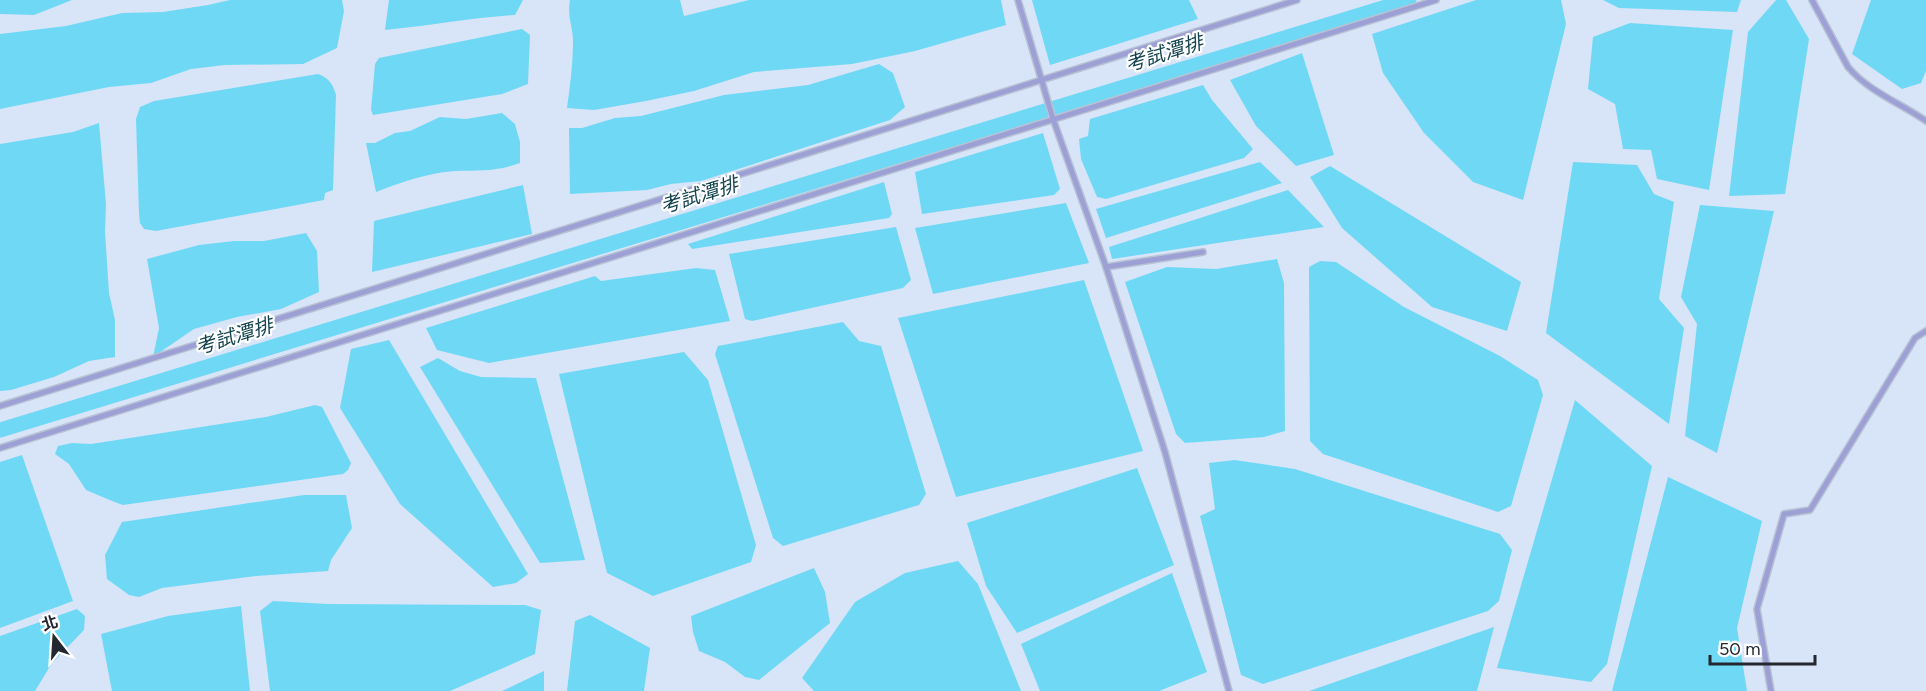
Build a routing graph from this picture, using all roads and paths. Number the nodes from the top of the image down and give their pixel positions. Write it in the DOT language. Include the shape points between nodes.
graph roads {
  1 [pos="1018,0"];
  2 [pos="1297,0"];
  3 [pos="1436,0"];
  4 [pos="1812,0"];
  5 [pos="1043,82"];
  6 [pos="1052,116"];
  7 [pos="1926,121"];
  8 [pos="1203,252"];
  9 [pos="1106,267"];
  10 [pos="1926,331"];
  11 [pos="0,406"];
  12 [pos="0,448"];
  13 [pos="1229,691"];
  14 [pos="1771,691"];
  1 -- 5 [label="lane"];
  2 -- 5 [label="lane"];
  3 -- 6 [label="lane"];
  4 -- 7 [label="lane" via="1855,75"];
  5 -- 6 [label="lane"];
  5 -- 11 [label="lane"];
  6 -- 9 [label="lane"];
  6 -- 12 [label="lane"];
  8 -- 9 [label="lane"];
  9 -- 13 [label="lane" via="1165,452"];
  10 -- 14 [label="lane" via="1915,338 1810,510 1784,514 1757,609"];
}
